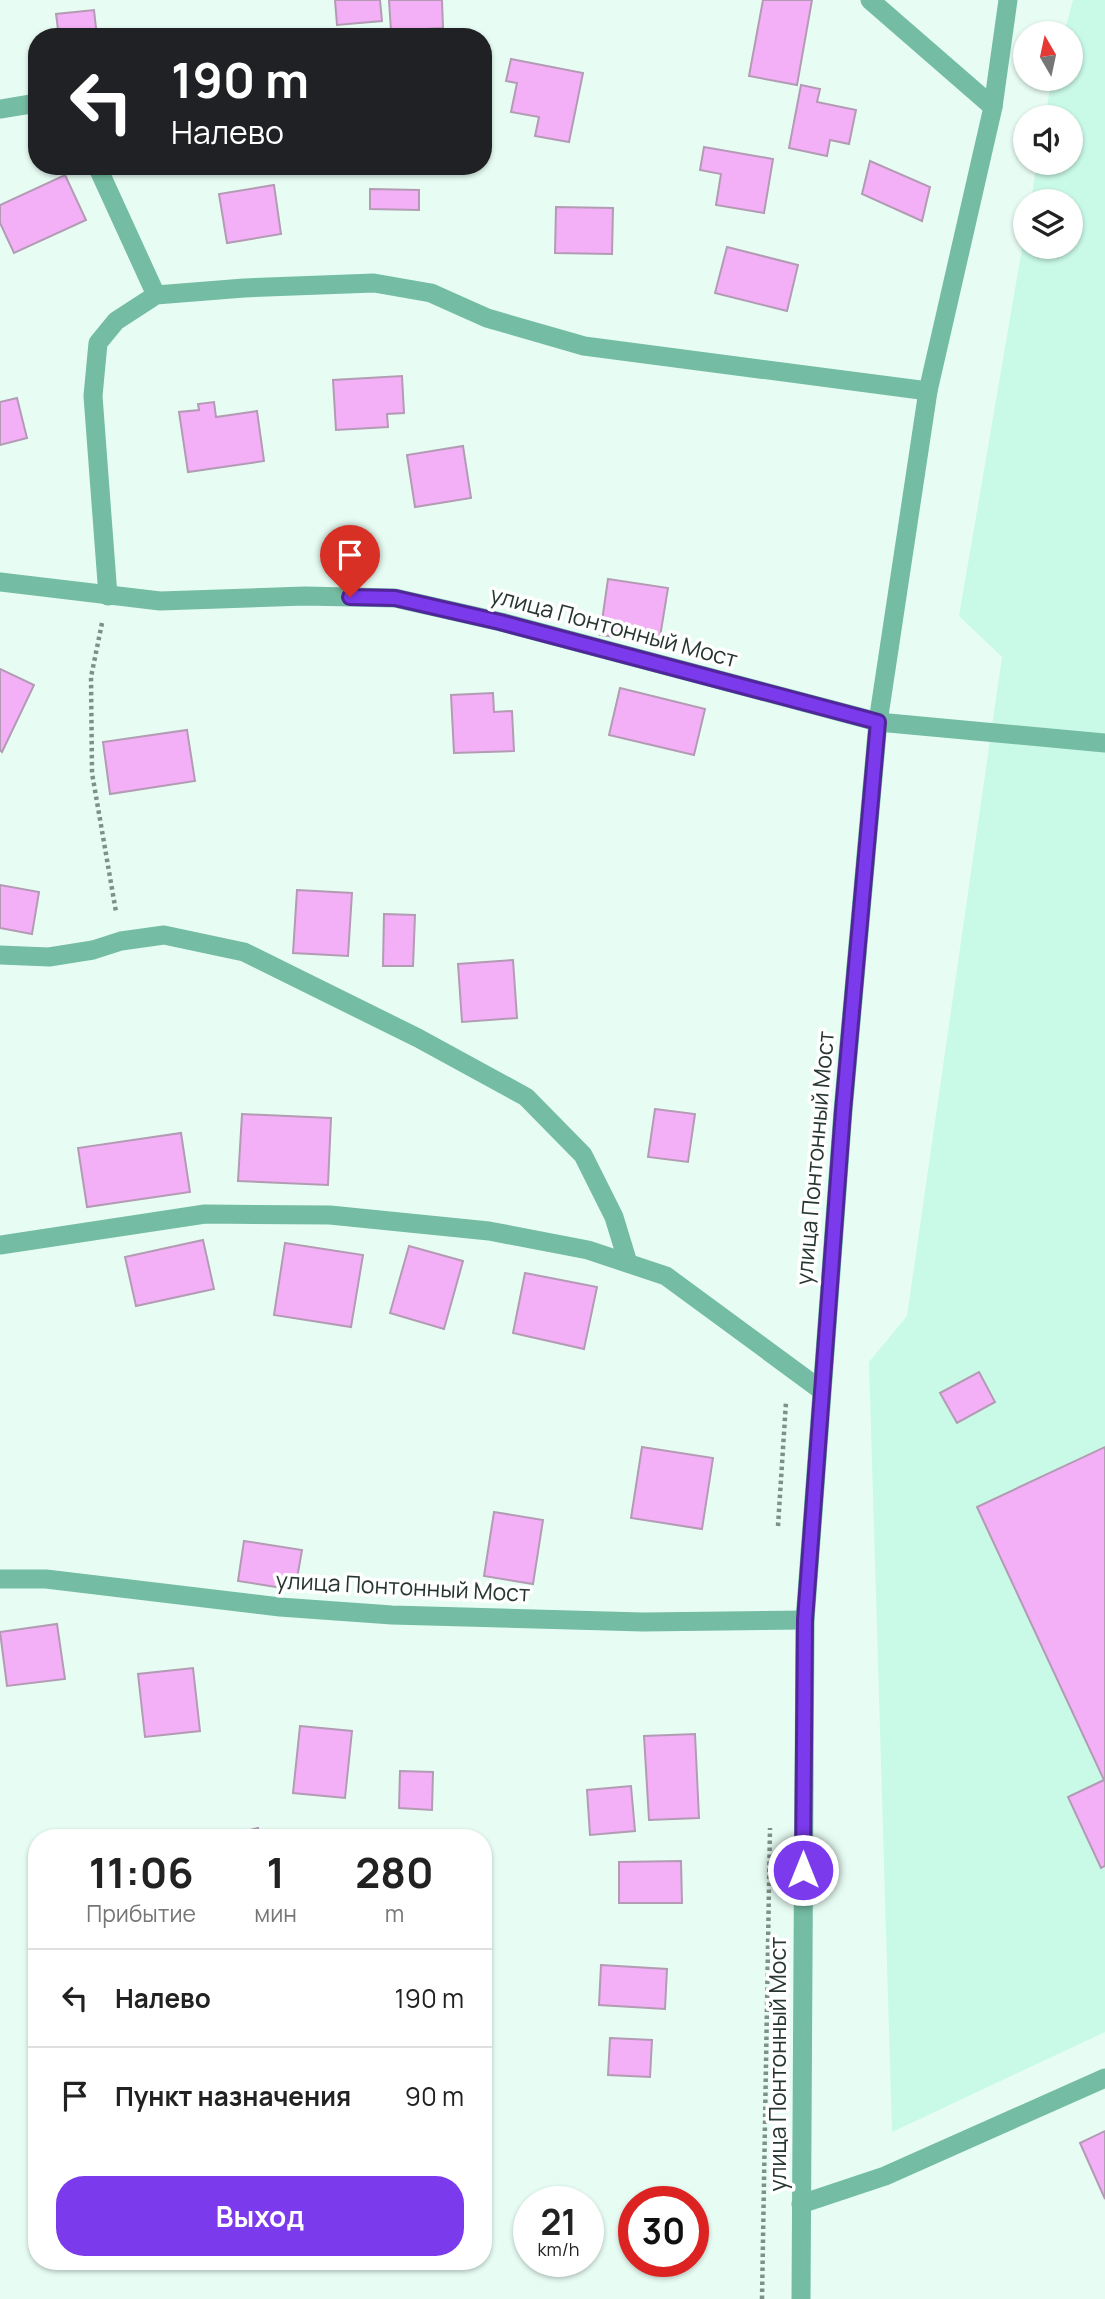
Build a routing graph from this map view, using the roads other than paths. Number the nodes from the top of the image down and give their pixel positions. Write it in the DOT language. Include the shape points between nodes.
graph roads {
  1 [pos="870,0"];
  2 [pos="1008,0"];
  3 [pos="28,104"];
  4 [pos="993,107"];
  5 [pos="0,109"];
  6 [pos="101,175"];
  7 [pos="156,295"];
  8 [pos="928,391"];
  9 [pos="0,582"];
  10 [pos="108,596"];
  11 [pos="878,722"];
  12 [pos="1105,743"];
  13 [pos="0,955"];
  14 [pos="0,1245"];
  15 [pos="628,1264"];
  16 [pos="821,1390"];
  17 [pos="0,1579"];
  18 [pos="805,1620"];
  19 [pos="1105,2078"];
  20 [pos="801,2204"];
  21 [pos="801,2299"];
  1 -- 4 [label="street"];
  2 -- 4 [label="street, улица Понтонный Мост"];
  3 -- 5 [label="street"];
  4 -- 8 [label="street, улица Понтонный Мост"];
  6 -- 7 [label="street"];
  7 -- 8 [label="street" via="374,283 431,293 487,318 584,346"];
  7 -- 10 [label="street" via="117,321 98,343 93,396"];
  8 -- 11 [label="street, улица Понтонный Мост"];
  9 -- 10 [label="street, улица Понтонный Мост"];
  10 -- 11 [label="street, улица Понтонный Мост" via="160,601 395,598"];
  11 -- 12 [label="street"];
  11 -- 16 [label="street, улица Понтонный Мост"];
  13 -- 15 [label="street" via="49,957 164,935 243,952 418,1038 526,1097 583,1155 614,1217"];
  14 -- 15 [label="street" via="205,1214 330,1215 489,1231 588,1250"];
  15 -- 16 [label="street" via="666,1276"];
  16 -- 18 [label="street, улица Понтонный Мост"];
  17 -- 18 [label="street, улица Понтонный Мост" via="46,1579 280,1607 392,1615 643,1622"];
  18 -- 20 [label="street, улица Понтонный Мост"];
  19 -- 20 [label="street" via="885,2176"];
  20 -- 21 [label="street, улица Понтонный Мост"];
}
